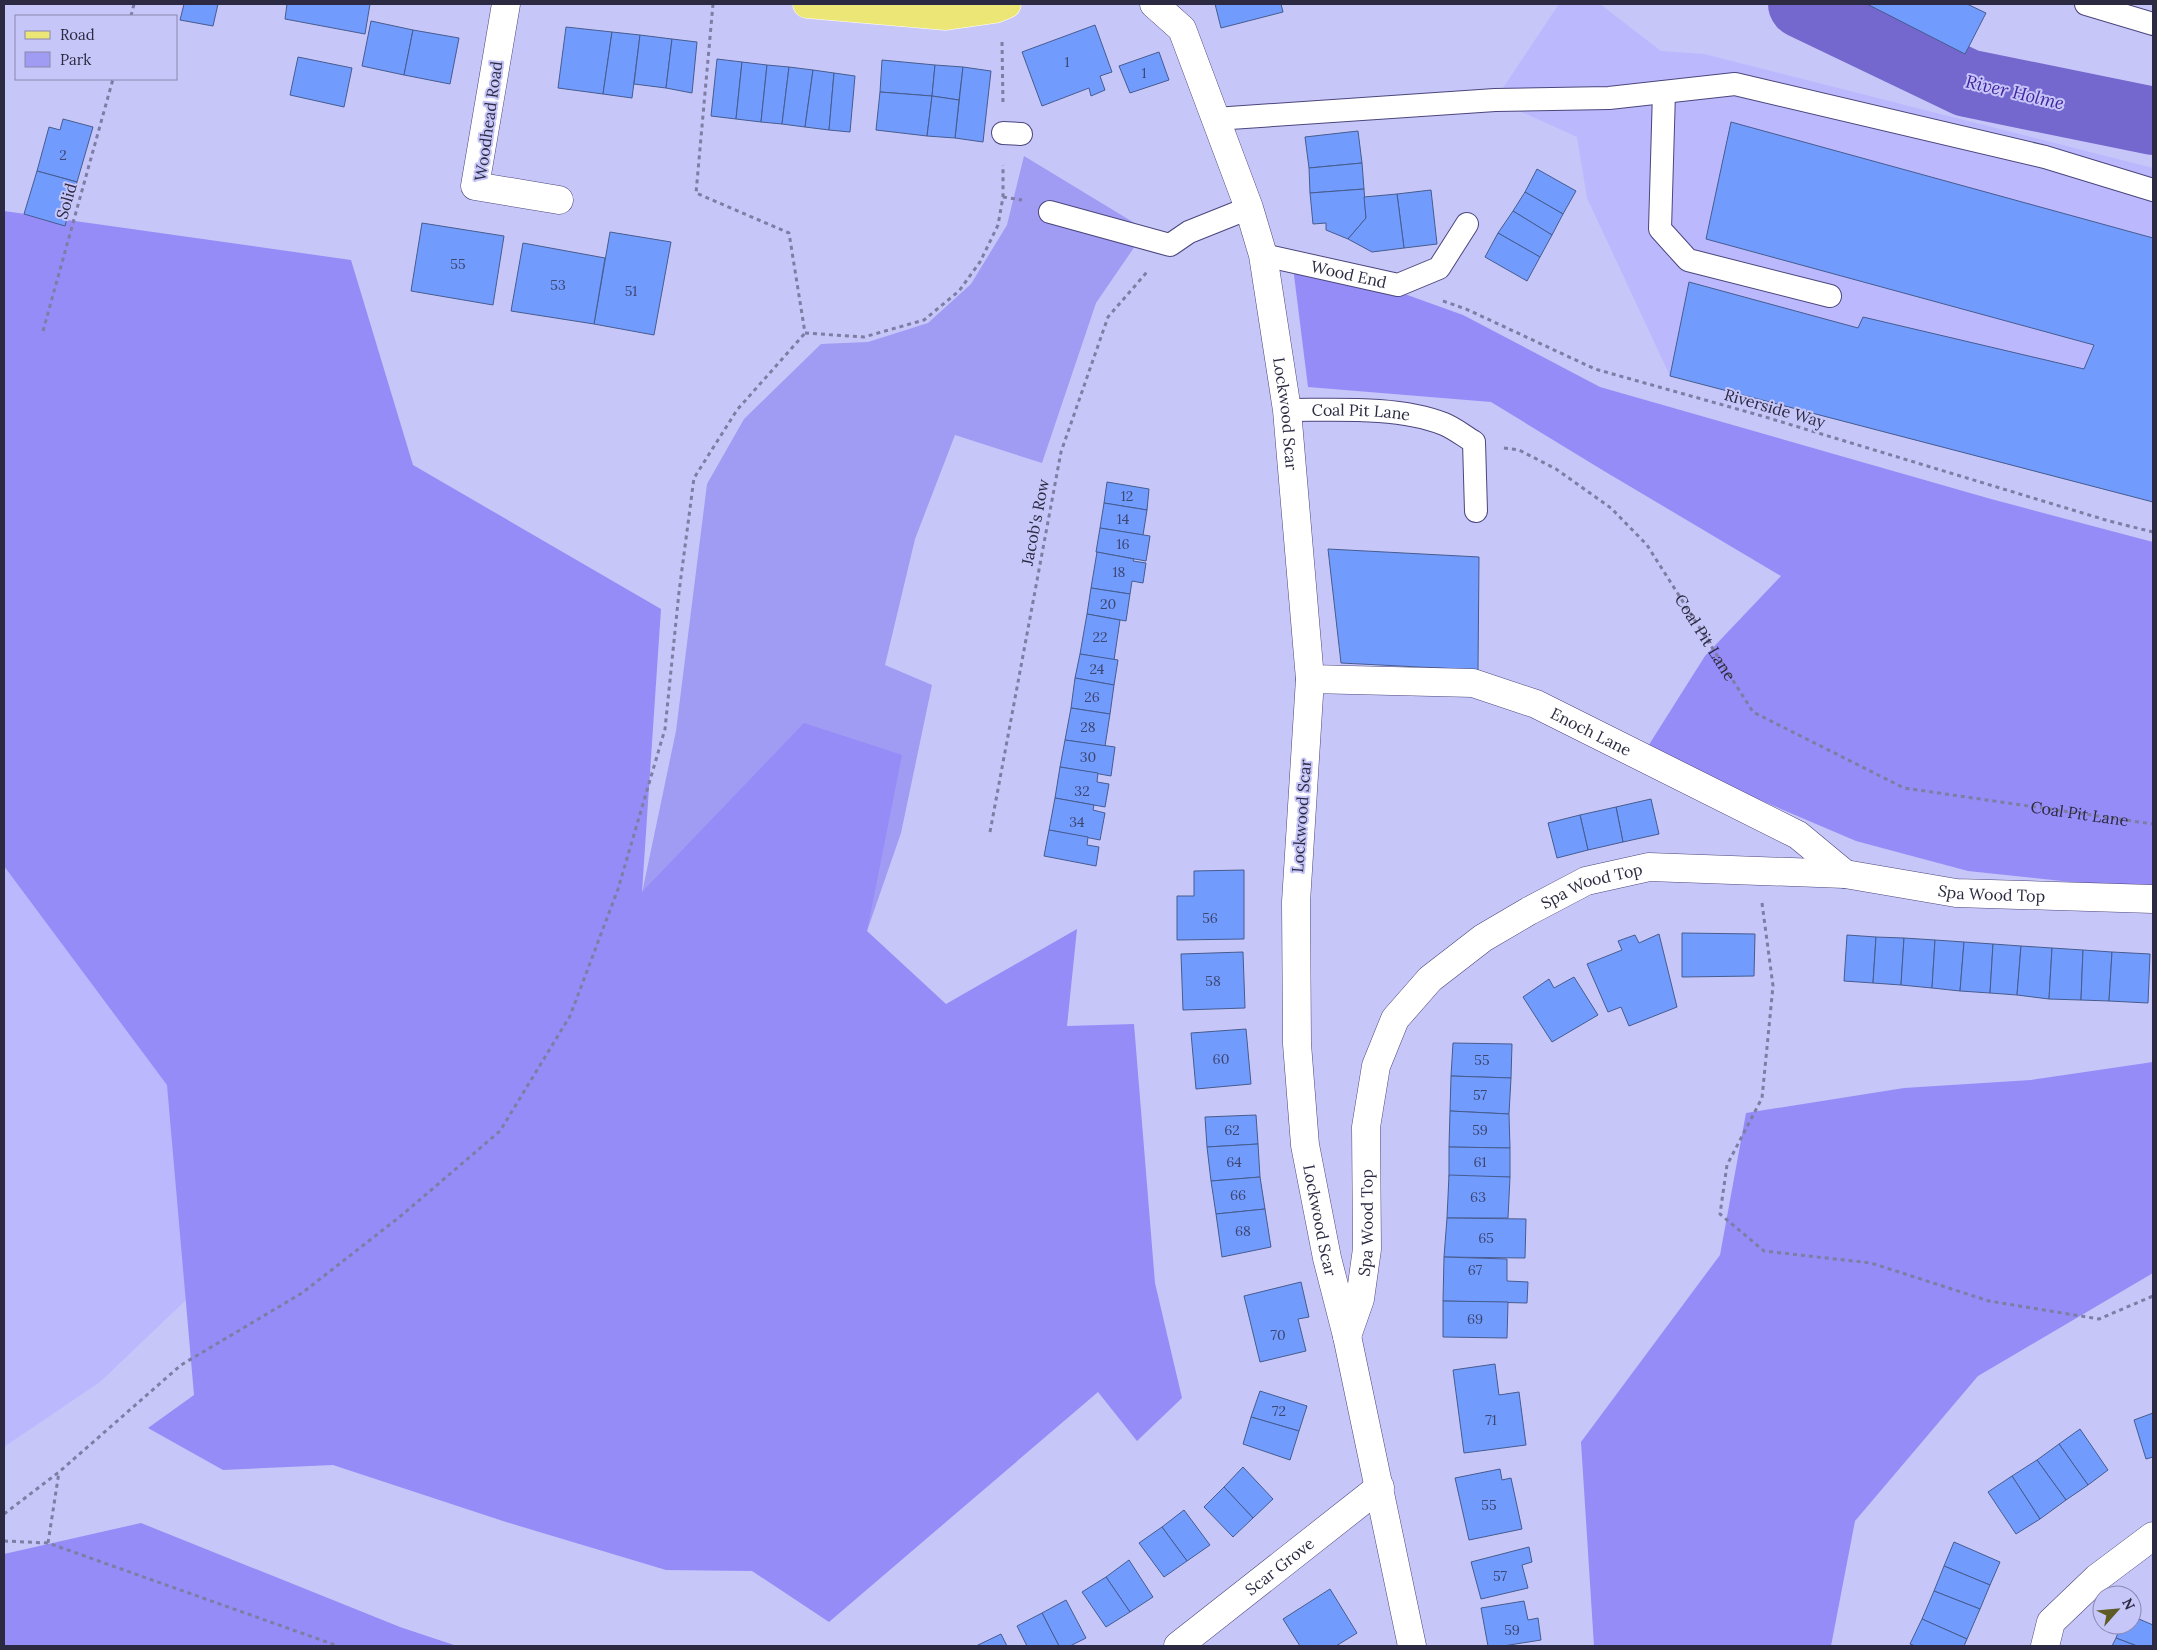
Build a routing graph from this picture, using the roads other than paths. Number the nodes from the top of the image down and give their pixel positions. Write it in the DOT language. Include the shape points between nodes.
graph roads {
  1 [pos="506,4"];
  2 [pos="807,4"];
  3 [pos="1007,4"];
  4 [pos="1154,4"];
  5 [pos="2086,4"];
  6 [pos="1179,16"];
  7 [pos="2153,24"];
  8 [pos="1664,92"];
  9 [pos="1215,119"];
  10 [pos="2153,190"];
  11 [pos="559,200"];
  12 [pos="1249,208"];
  13 [pos="1050,212"];
  14 [pos="1467,224"];
  15 [pos="1263,255"];
  16 [pos="1830,296"];
  17 [pos="1287,410"];
  18 [pos="1476,511"];
  19 [pos="1310,679"];
  20 [pos="1845,874"];
  21 [pos="2153,899"];
  22 [pos="1347,1336"];
  23 [pos="1380,1488"];
  24 [pos="2153,1536"];
  25 [pos="1178,1646"];
  26 [pos="1412,1646"];
  27 [pos="2045,1646"];
  1 -- 11 [label="street, Woodhead Road" via="475,186"];
  2 -- 3 [label="main road" via="946,16 995,9"];
  4 -- 6 [label="street, Lockwood Scar"];
  5 -- 7 [label="lane"];
  6 -- 9 [label="street, Lockwood Scar"];
  8 -- 9 [label="lane" via="1609,98 1494,100 1409,114"];
  8 -- 10 [label="lane" via="1735,84 2045,157"];
  8 -- 16 [label="lane" via="1660,229 1688,260"];
  9 -- 12 [label="street, Lockwood Scar"];
  12 -- 13 [label="lane" via="1189,232 1170,245"];
  12 -- 15 [label="street, Lockwood Scar"];
  14 -- 15 [label="lane, Wood End" via="1439,268 1398,285"];
  15 -- 17 [label="street, Lockwood Scar"];
  17 -- 18 [label="lane, Coal Pit Lane" via="1361,410 1404,414 1445,424 1474,442"];
  17 -- 19 [label="street, Lockwood Scar"];
  19 -- 20 [label="street, Enoch Lane" via="1473,683 1536,704 1798,835"];
  19 -- 22 [label="street, Lockwood Scar" via="1296,902 1297,1044 1305,1145 1327,1258"];
  20 -- 21 [label="street, Spa Wood Top" via="1956,893"];
  20 -- 22 [label="street, Spa Wood Top" via="1649,868 1586,881 1483,938 1430,979 1395,1019 1376,1066 1366,1127 1367,1249 1360,1299"];
  22 -- 23 [label="street, Lockwood Scar"];
  23 -- 25 [label="street, Scar Grove"];
  23 -- 26 [label="street, Lockwood Scar"];
  24 -- 27 [label="street" via="2097,1578 2051,1622"];
}
